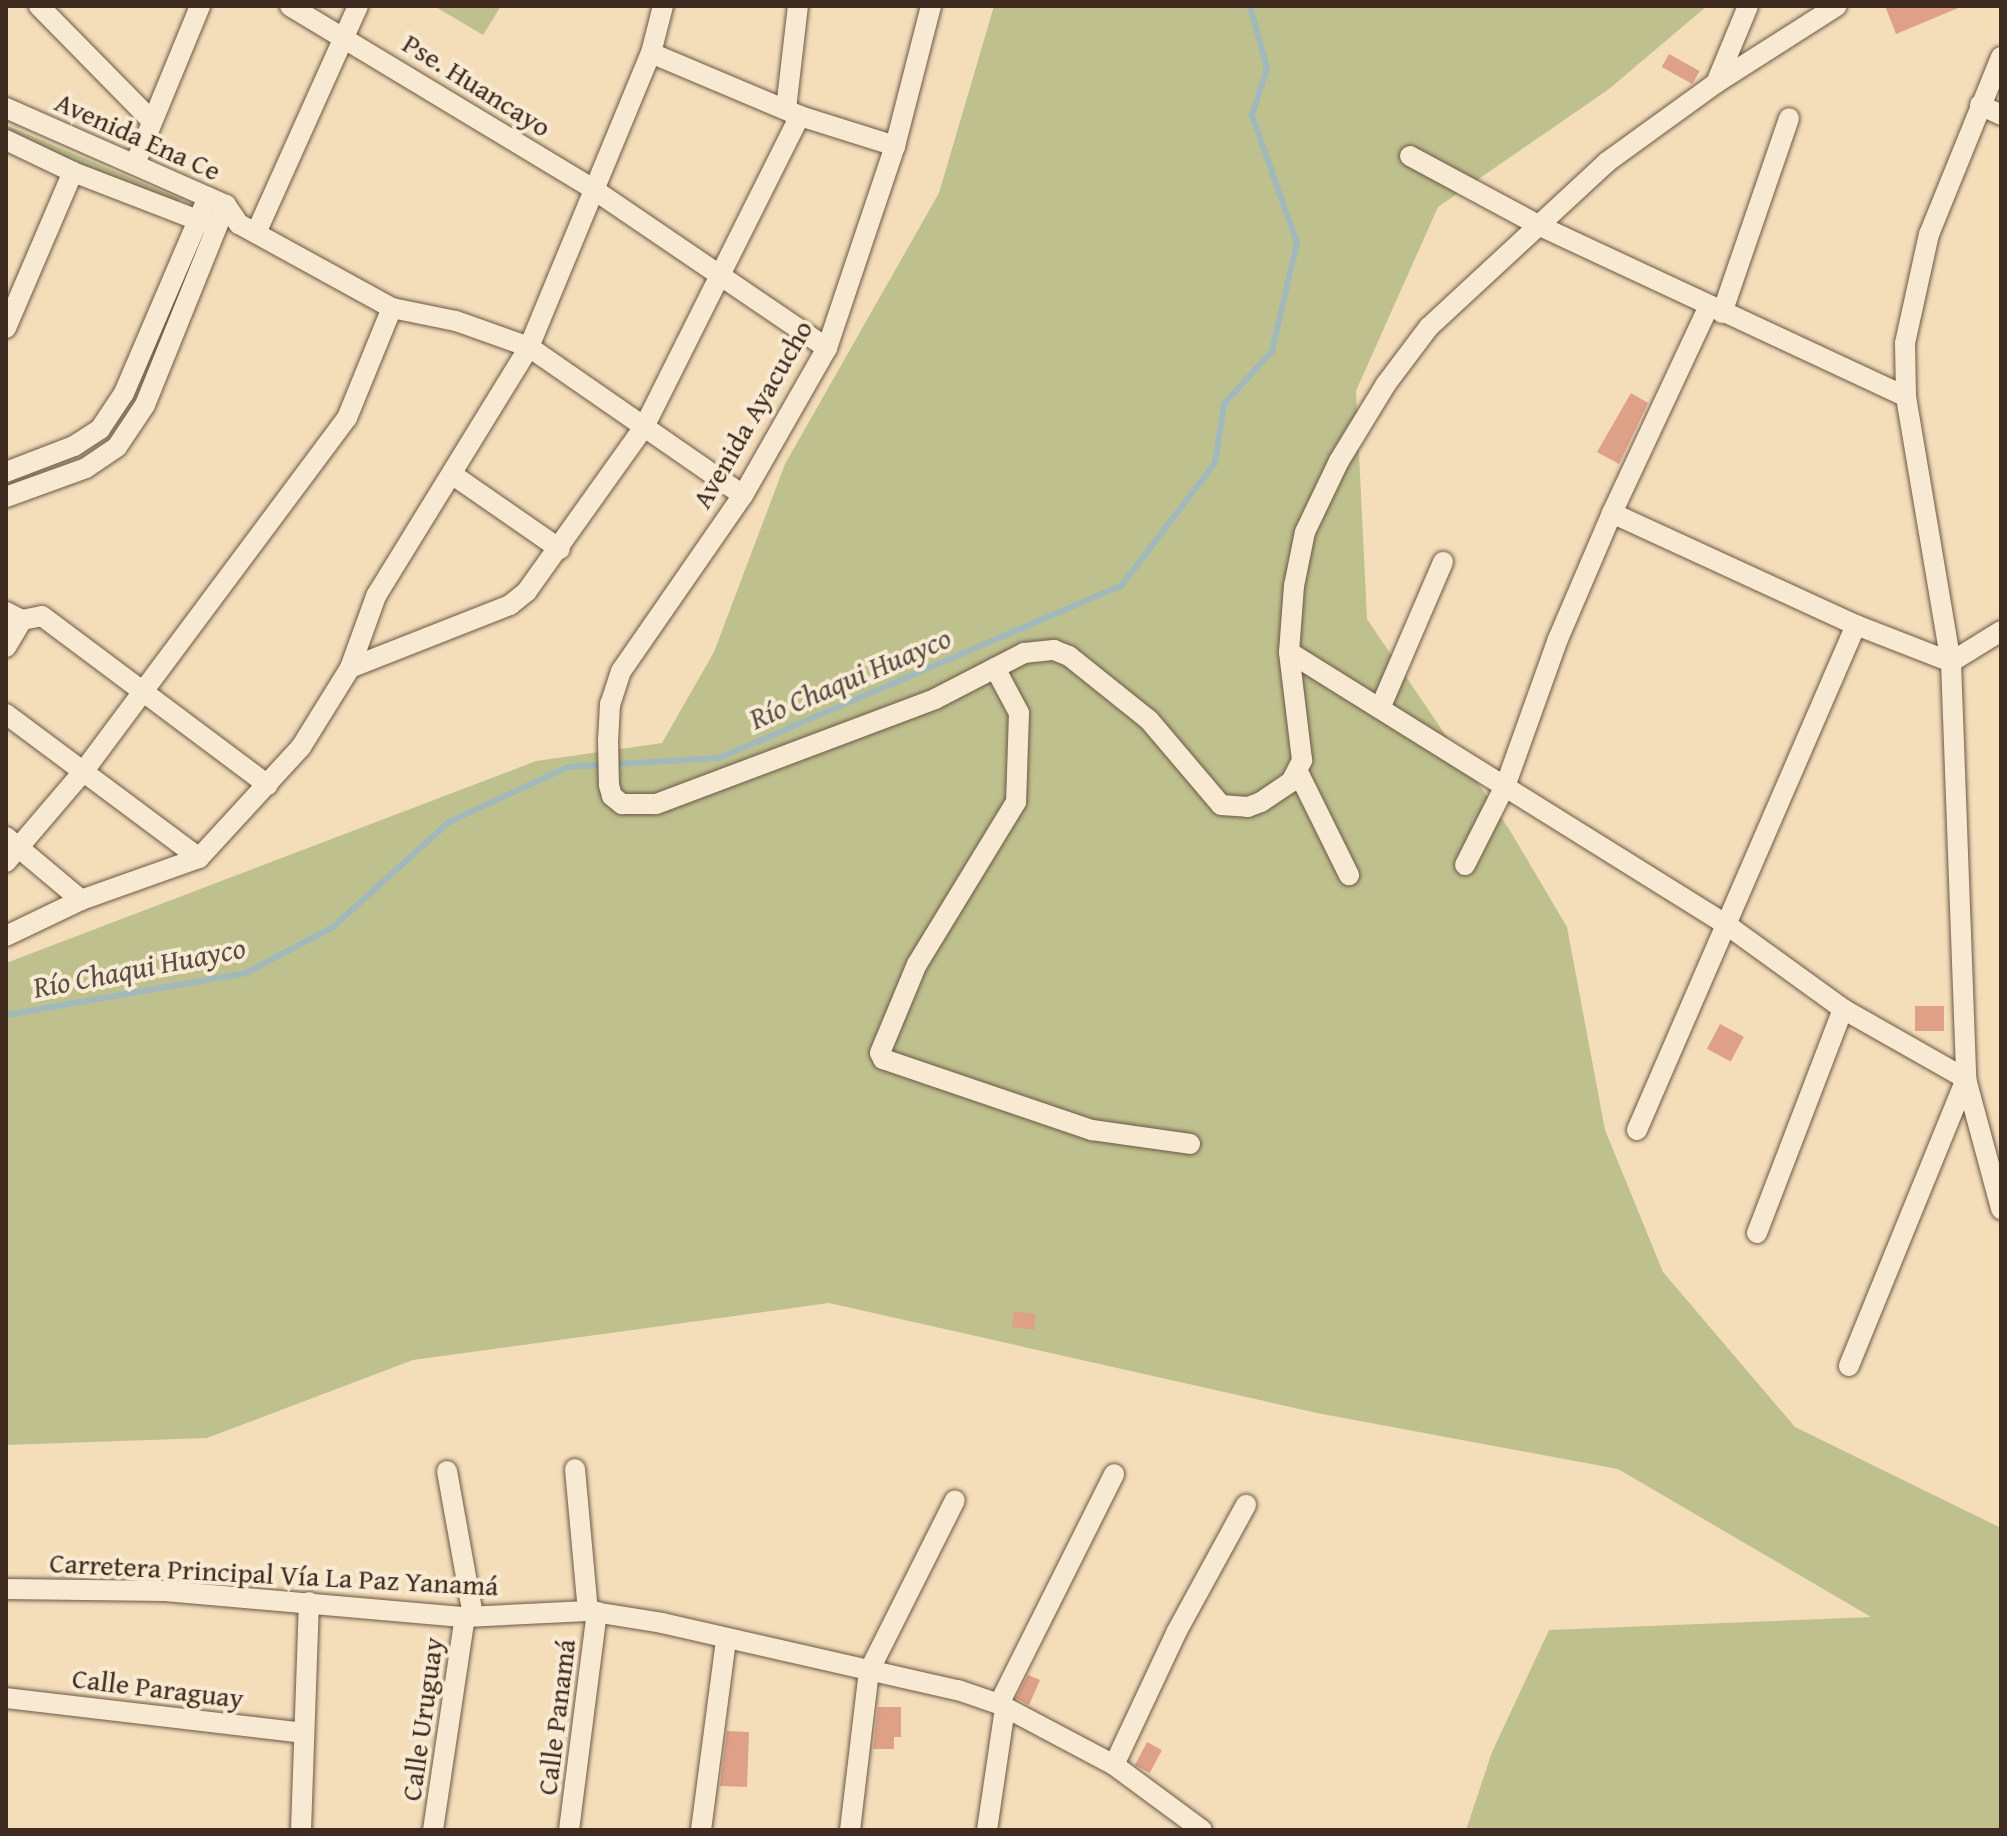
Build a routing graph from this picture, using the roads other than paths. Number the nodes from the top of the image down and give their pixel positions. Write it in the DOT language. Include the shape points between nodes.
graph roads {
  1 [pos="39,6"];
  2 [pos="200,6"];
  3 [pos="290,6"];
  4 [pos="358,6"];
  5 [pos="663,6"];
  6 [pos="798,6"];
  7 [pos="931,6"];
  8 [pos="1748,6"];
  9 [pos="1837,6"];
  10 [pos="344,35"];
  11 [pos="651,53"];
  12 [pos="2001,57"];
  13 [pos="1716,83"];
  14 [pos="1980,105"];
  15 [pos="6,108"];
  16 [pos="793,113"];
  17 [pos="2001,115"];
  18 [pos="1789,118"];
  19 [pos="151,120"];
  20 [pos="6,140"];
  21 [pos="895,146"];
  22 [pos="1410,156"];
  23 [pos="135,164"];
  24 [pos="73,172"];
  25 [pos="593,189"];
  26 [pos="217,201"];
  27 [pos="197,220"];
  28 [pos="1540,226"];
  29 [pos="217,228"];
  30 [pos="247,228"];
  31 [pos="719,273"];
  32 [pos="392,308"];
  33 [pos="1715,309"];
  34 [pos="6,328"];
  35 [pos="529,347"];
  36 [pos="827,348"];
  37 [pos="1906,397"];
  38 [pos="644,427"];
  39 [pos="6,472"];
  40 [pos="453,475"];
  41 [pos="743,495"];
  42 [pos="6,497"];
  43 [pos="1612,513"];
  44 [pos="560,549"];
  45 [pos="1443,562"];
  46 [pos="14,616"];
  47 [pos="1856,625"];
  48 [pos="2001,631"];
  49 [pos="6,647"];
  50 [pos="1289,652"];
  51 [pos="1951,662"];
  52 [pos="350,668"];
  53 [pos="995,668"];
  54 [pos="141,689"];
  55 [pos="1381,706"];
  56 [pos="6,714"];
  57 [pos="83,772"];
  58 [pos="1299,774"];
  59 [pos="1506,784"];
  60 [pos="268,785"];
  61 [pos="10,849"];
  62 [pos="199,858"];
  63 [pos="1465,865"];
  64 [pos="1349,875"];
  65 [pos="81,900"];
  66 [pos="1727,925"];
  67 [pos="6,936"];
  68 [pos="1843,1009"];
  69 [pos="1966,1079"];
  70 [pos="1637,1130"];
  71 [pos="1190,1144"];
  72 [pos="2001,1209"];
  73 [pos="1757,1233"];
  74 [pos="1849,1366"];
  75 [pos="575,1469"];
  76 [pos="447,1471"];
  77 [pos="1114,1474"];
  78 [pos="955,1500"];
  79 [pos="1246,1505"];
  80 [pos="6,1589"];
  81 [pos="309,1602"];
  82 [pos="592,1611"];
  83 [pos="469,1616"];
  84 [pos="726,1640"];
  85 [pos="869,1671"];
  86 [pos="6,1698"];
  87 [pos="1002,1706"];
  88 [pos="303,1733"];
  89 [pos="1114,1765"];
  90 [pos="301,1830"];
  91 [pos="433,1830"];
  92 [pos="569,1830"];
  93 [pos="701,1830"];
  94 [pos="850,1830"];
  95 [pos="987,1830"];
  96 [pos="1202,1830"];
  1 -- 19 [label="street"];
  2 -- 19 [label="street"];
  3 -- 10 [label="street, Pse. Huancayo"];
  4 -- 10 [label="street"];
  5 -- 11 [label="street"];
  6 -- 16 [label="street"];
  7 -- 21 [label="street, Avenida Ayacucho"];
  8 -- 13 [label="street"];
  9 -- 13 [label="street"];
  10 -- 25 [label="street, Pse. Huancayo"];
  10 -- 30 [label="street"];
  11 -- 16 [label="street"];
  11 -- 25 [label="street"];
  12 -- 14 [label="street"];
  13 -- 28 [label="street" via="1607,162"];
  14 -- 17 [label="street"];
  14 -- 37 [label="street" via="1929,234 1905,343"];
  15 -- 23 [label="street, Avenida Ena Ce"];
  16 -- 21 [label="street"];
  16 -- 31 [label="street"];
  18 -- 33 [label="street"];
  19 -- 23 [label="street"];
  20 -- 24 [label="street, Avenida Ena Ce"];
  21 -- 36 [label="street, Avenida Ayacucho"];
  22 -- 28 [label="street"];
  23 -- 26 [label="street, Avenida Ena Ce"];
  24 -- 27 [label="street, Avenida Ena Ce"];
  24 -- 34 [label="street"];
  25 -- 31 [label="street, Pse. Huancayo"];
  25 -- 35 [label="street"];
  26 -- 27 [label="street"];
  26 -- 29 [label="street"];
  26 -- 30 [label="street, Avenida Ena Ce"];
  27 -- 29 [label="street, Avenida Ena Ce"];
  27 -- 39 [label="street" via="124,393 100,429 74,446"];
  28 -- 33 [label="street"];
  28 -- 50 [label="street" via="1429,327 1339,461 1305,532"];
  29 -- 30 [label="street, Avenida Ena Ce"];
  29 -- 42 [label="street" via="145,405 117,447 86,468"];
  30 -- 32 [label="street, Avenida Ena Ce"];
  31 -- 36 [label="street, Pse. Huancayo"];
  31 -- 38 [label="street"];
  32 -- 35 [label="street, Avenida Ena Ce" via="456,321"];
  32 -- 54 [label="street" via="347,418"];
  33 -- 37 [label="street"];
  33 -- 43 [label="street"];
  35 -- 38 [label="street, Avenida Ena Ce"];
  35 -- 40 [label="street"];
  36 -- 41 [label="street, Avenida Ayacucho"];
  37 -- 51 [label="street"];
  38 -- 41 [label="street, Avenida Ena Ce"];
  38 -- 44 [label="street"];
  40 -- 44 [label="street"];
  40 -- 52 [label="street" via="376,596"];
  41 -- 53 [label="street, Avenida Ayacucho" via="621,671 610,704 608,739 609,785 622,804 656,804 935,699"];
  43 -- 47 [label="street"];
  43 -- 59 [label="street" via="1558,639"];
  44 -- 52 [label="street" via="510,605"];
  45 -- 55 [label="street"];
  46 -- 49 [label="street"];
  46 -- 54 [label="street" via="42,616"];
  47 -- 51 [label="street"];
  47 -- 66 [label="street"];
  48 -- 51 [label="street"];
  50 -- 55 [label="street"];
  50 -- 58 [label="street" via="1301,739"];
  51 -- 69 [label="street"];
  52 -- 60 [label="street" via="301,747"];
  53 -- 58 [label="street" via="1038,650 1069,656 1174,744 1221,805 1248,807"];
  53 -- 71 [label="street" via="1016,703 1021,725 1016,802 917,964 880,1053 883,1059 1092,1130"];
  54 -- 57 [label="street"];
  54 -- 60 [label="street"];
  55 -- 59 [label="street"];
  56 -- 57 [label="street"];
  57 -- 61 [label="street"];
  57 -- 62 [label="street"];
  58 -- 64 [label="street"];
  59 -- 63 [label="street"];
  59 -- 66 [label="street"];
  60 -- 62 [label="street"];
  61 -- 65 [label="street"];
  62 -- 65 [label="street"];
  65 -- 67 [label="street"];
  66 -- 68 [label="street"];
  66 -- 70 [label="street"];
  68 -- 69 [label="street"];
  68 -- 73 [label="street"];
  69 -- 72 [label="street"];
  69 -- 74 [label="street"];
  75 -- 82 [label="street, Calle Panamá"];
  76 -- 83 [label="street, Calle Uruguay"];
  77 -- 87 [label="street"];
  78 -- 85 [label="street"];
  79 -- 89 [label="street" via="1177,1631"];
  80 -- 81 [label="street, Carretera Principal Vía La Paz Yanamá" via="165,1591"];
  81 -- 83 [label="street, Carretera Principal Vía La Paz Yanamá"];
  81 -- 88 [label="street"];
  82 -- 83 [label="street, Carretera Principal Vía La Paz Yanamá"];
  82 -- 84 [label="street, Carretera Principal Vía La Paz Yanamá"];
  82 -- 92 [label="street, Calle Panamá"];
  83 -- 91 [label="street, Calle Uruguay"];
  84 -- 85 [label="street, Carretera Principal Vía La Paz Yanamá"];
  84 -- 93 [label="street"];
  85 -- 87 [label="street, Carretera Principal Vía La Paz Yanamá"];
  85 -- 94 [label="street"];
  86 -- 88 [label="street, Calle Paraguay"];
  87 -- 89 [label="street, Carretera Principal Vía La Paz Yanamá"];
  87 -- 95 [label="street"];
  88 -- 90 [label="street"];
  89 -- 96 [label="street, Carretera Principal Vía La Paz Yanamá"];
}
